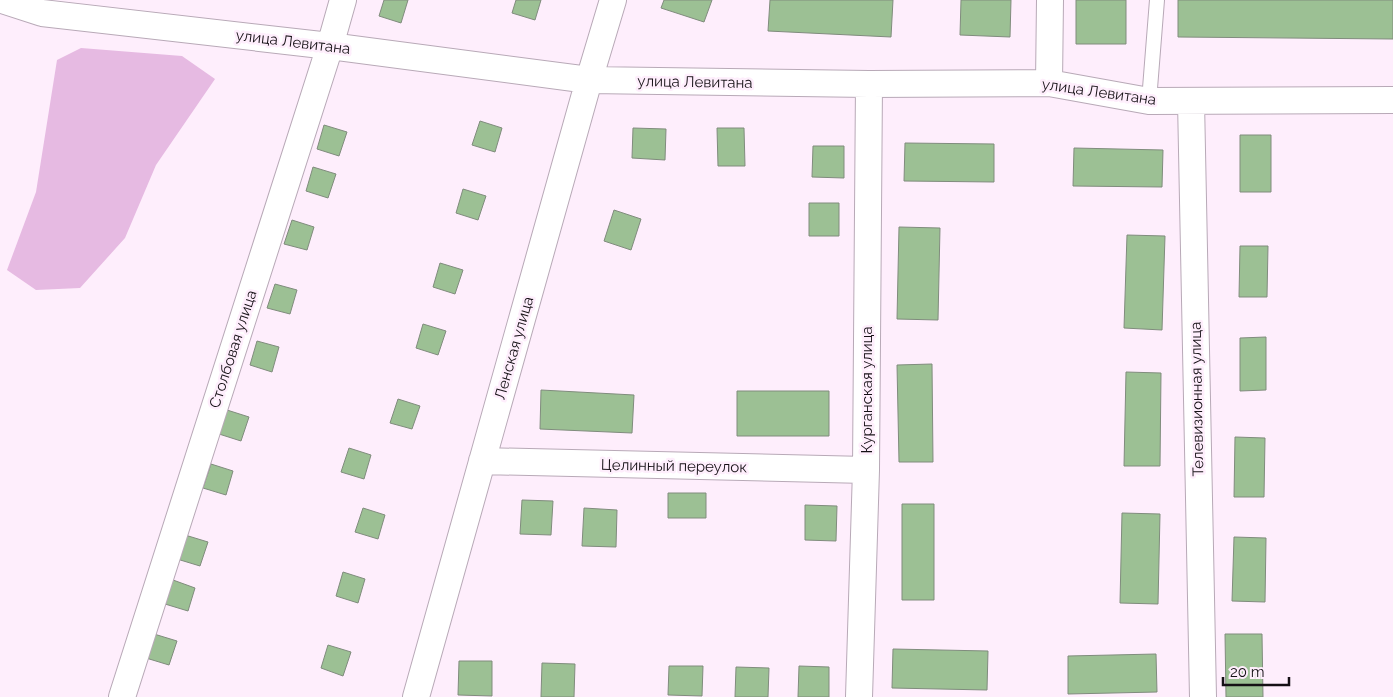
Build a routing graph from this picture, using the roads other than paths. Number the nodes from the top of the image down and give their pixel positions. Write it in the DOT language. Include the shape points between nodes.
graph roads {
  1 [pos="2,0"];
  2 [pos="343,0"];
  3 [pos="613,0"];
  4 [pos="1050,0"];
  5 [pos="1157,0"];
  6 [pos="330,46"];
  7 [pos="589,80"];
  8 [pos="1049,83"];
  9 [pos="869,84"];
  10 [pos="1393,100"];
  11 [pos="1149,101"];
  12 [pos="1191,101"];
  13 [pos="482,461"];
  14 [pos="866,470"];
  15 [pos="122,697"];
  16 [pos="416,697"];
  17 [pos="859,697"];
  18 [pos="1203,697"];
  1 -- 6 [label="street, улица Левитана" via="42,13"];
  2 -- 6 [label="street, Столбовая улица"];
  3 -- 7 [label="street, Ленская улица"];
  4 -- 8 [label="street"];
  5 -- 11 [label="lane"];
  6 -- 7 [label="street, улица Левитана"];
  6 -- 15 [label="street, Столбовая улица"];
  7 -- 9 [label="street, улица Левитана"];
  7 -- 13 [label="street, Ленская улица"];
  8 -- 9 [label="street, улица Левитана"];
  8 -- 11 [label="street, улица Левитана"];
  9 -- 14 [label="street, Курганская улица"];
  10 -- 12 [label="street, улица Левитана"];
  11 -- 12 [label="street, улица Левитана"];
  12 -- 18 [label="street, Телевизионная улица"];
  13 -- 14 [label="street, Целинный переулок"];
  13 -- 16 [label="street, Ленская улица"];
  14 -- 17 [label="street, Курганская улица"];
}
